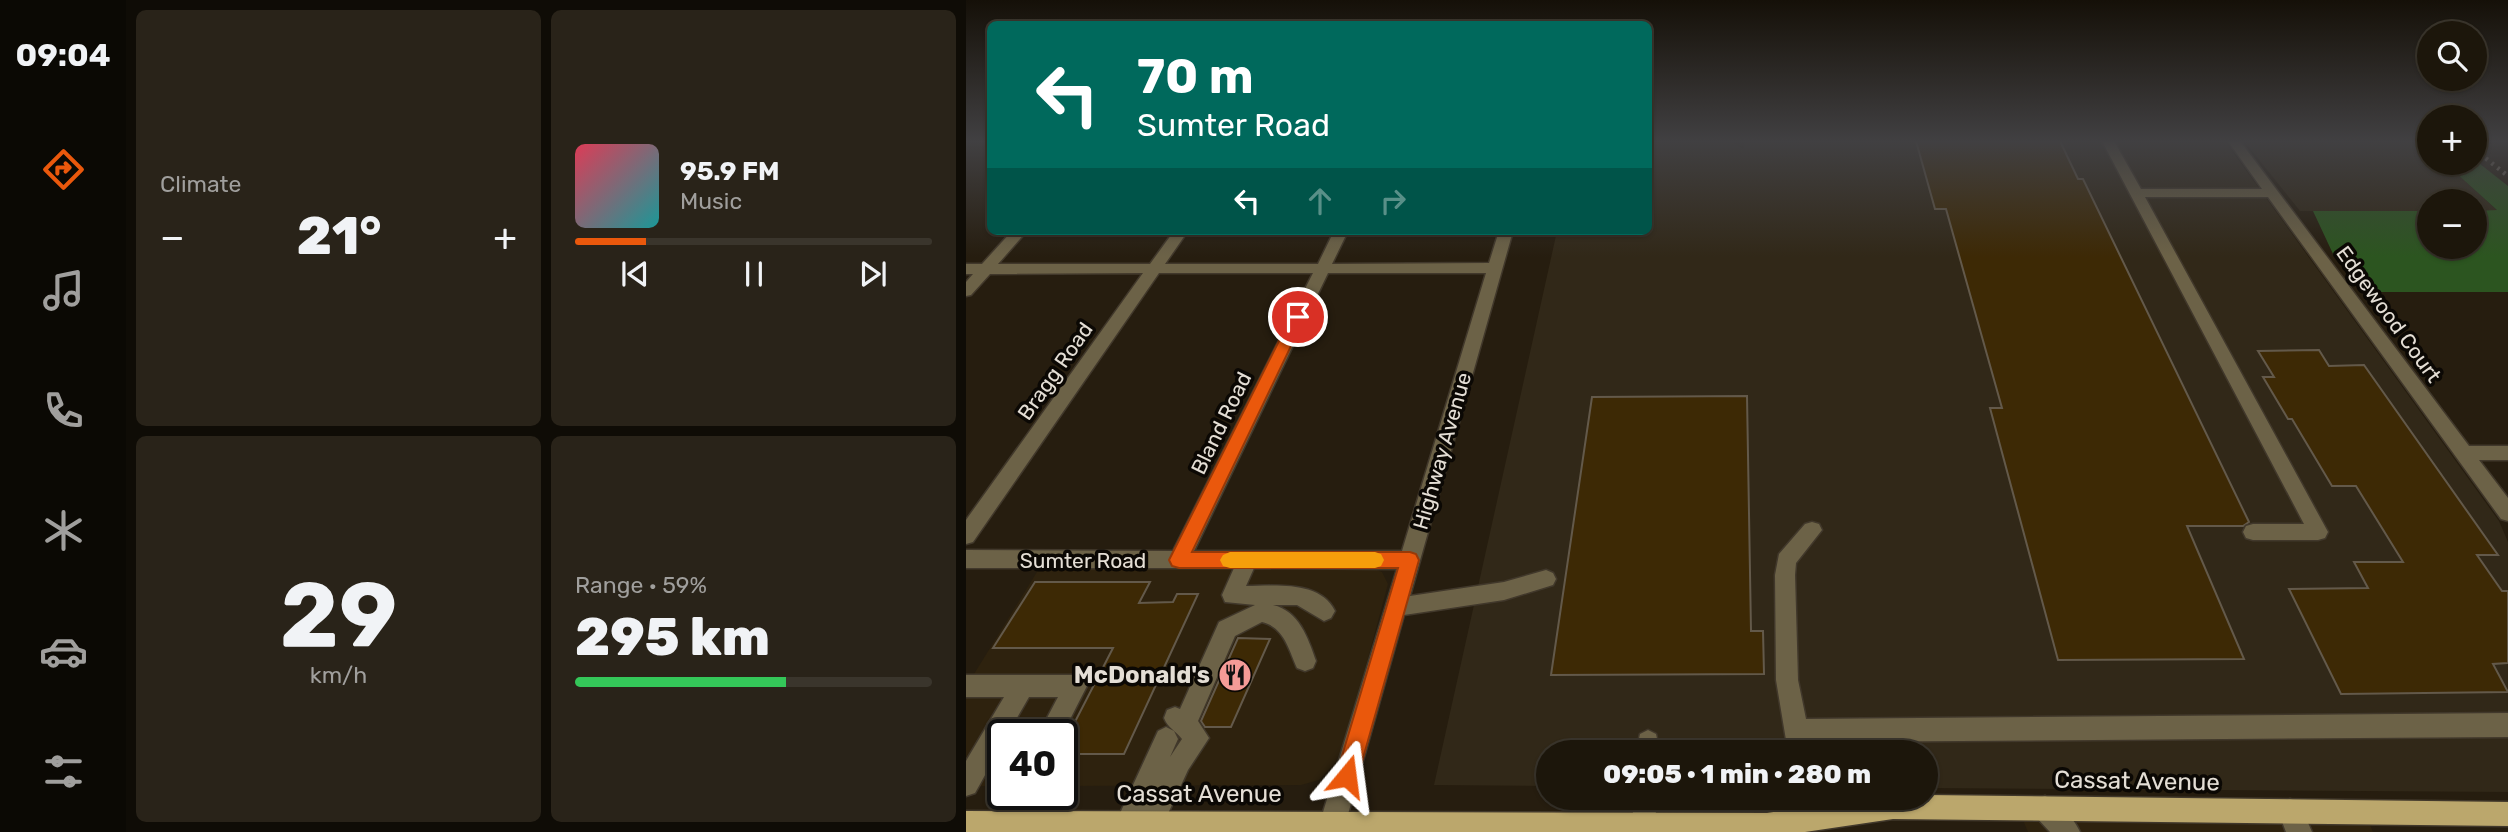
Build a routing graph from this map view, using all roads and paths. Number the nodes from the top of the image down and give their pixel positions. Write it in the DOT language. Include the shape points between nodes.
graph roads {
  1 [pos="2130,180"];
  2 [pos="2263,180"];
  3 [pos="2137,193"];
  4 [pos="2273,193"];
  5 [pos="1016,235"];
  6 [pos="1178,235"];
  7 [pos="1339,235"];
  8 [pos="1505,235"];
  9 [pos="1496,268"];
  10 [pos="966,269"];
  11 [pos="986,269"];
  12 [pos="1154,269"];
  13 [pos="1322,269"];
  14 [pos="966,291"];
  15 [pos="2465,453"];
  16 [pos="2508,453"];
  17 [pos="2508,513"];
  18 [pos="1812,530"];
  19 [pos="2253,532"];
  20 [pos="966,536"];
  21 [pos="966,559"];
  22 [pos="1179,560"];
  23 [pos="1248,560"];
  24 [pos="1410,560"];
  25 [pos="1546,579"];
  26 [pos="1396,607"];
  27 [pos="1324,611"];
  28 [pos="1306,661"];
  29 [pos="966,686"];
  30 [pos="1023,686"];
  31 [pos="1058,719"];
  32 [pos="2508,725"];
  33 [pos="1798,740"];
  34 [pos="1882,740"];
  35 [pos="966,784"];
  36 [pos="2045,807"];
  37 [pos="1010,810"];
  38 [pos="1645,810"];
  39 [pos="2508,814"];
  40 [pos="1807,816"];
  41 [pos="2294,821"];
  42 [pos="1140,822"];
  43 [pos="966,823"];
  44 [pos="1003,823"];
  45 [pos="1644,824"];
  46 [pos="1047,827"];
  47 [pos="1216,827"];
  48 [pos="1332,827"];
  49 [pos="2067,832"];
  1 -- 3 [label="street"];
  2 -- 4 [label="street, Edgewood Court"];
  3 -- 4 [label="street"];
  3 -- 19 [label="street" via="2318,532"];
  4 -- 15 [label="street, Edgewood Court"];
  5 -- 11 [label="street"];
  6 -- 12 [label="street, Bragg Road"];
  7 -- 13 [label="street, Bland Road"];
  8 -- 9 [label="street, Highway Avenue"];
  9 -- 13 [label="street"];
  9 -- 24 [label="street, Highway Avenue"];
  10 -- 11 [label="street"];
  11 -- 12 [label="street"];
  11 -- 14 [label="street"];
  12 -- 13 [label="street"];
  12 -- 20 [label="street, Bragg Road"];
  13 -- 22 [label="street, Bland Road"];
  15 -- 16 [label="street"];
  15 -- 17 [label="street, Edgewood Court"];
  18 -- 33 [label="street" via="1786,560 1787,680"];
  21 -- 22 [label="street, Sumter Road"];
  22 -- 23 [label="street, Sumter Road"];
  23 -- 24 [label="street, Sumter Road"];
  23 -- 27 [label="street" via="1233,595 1300,596"];
  24 -- 26 [label="street, Highway Avenue"];
  25 -- 26 [label="street" via="1504,591"];
  26 -- 48 [label="street, Highway Avenue"];
  28 -- 42 [label="street" via="1297,638 1279,616 1262,612 1227,629"];
  29 -- 30 [label="street"];
  30 -- 31 [label="street" via="1076,686"];
  30 -- 35 [label="street"];
  32 -- 34 [label="street"];
  36 -- 40 [label="main road, Cassat Avenue" via="1893,807"];
  36 -- 41 [label="main road, Cassat Avenue"];
  36 -- 49 [label="street"];
  37 -- 44 [label="street"];
  38 -- 45 [label="street"];
  39 -- 41 [label="main road, Cassat Avenue"];
  40 -- 45 [label="main road, Cassat Avenue" via="1767,824"];
  42 -- 46 [label="main road, Cassat Avenue"];
  42 -- 47 [label="main road, Cassat Avenue"];
  43 -- 44 [label="main road, Cassat Avenue"];
  44 -- 46 [label="main road, Cassat Avenue"];
  45 -- 48 [label="main road, Cassat Avenue"];
  47 -- 48 [label="main road, Cassat Avenue"];
}
